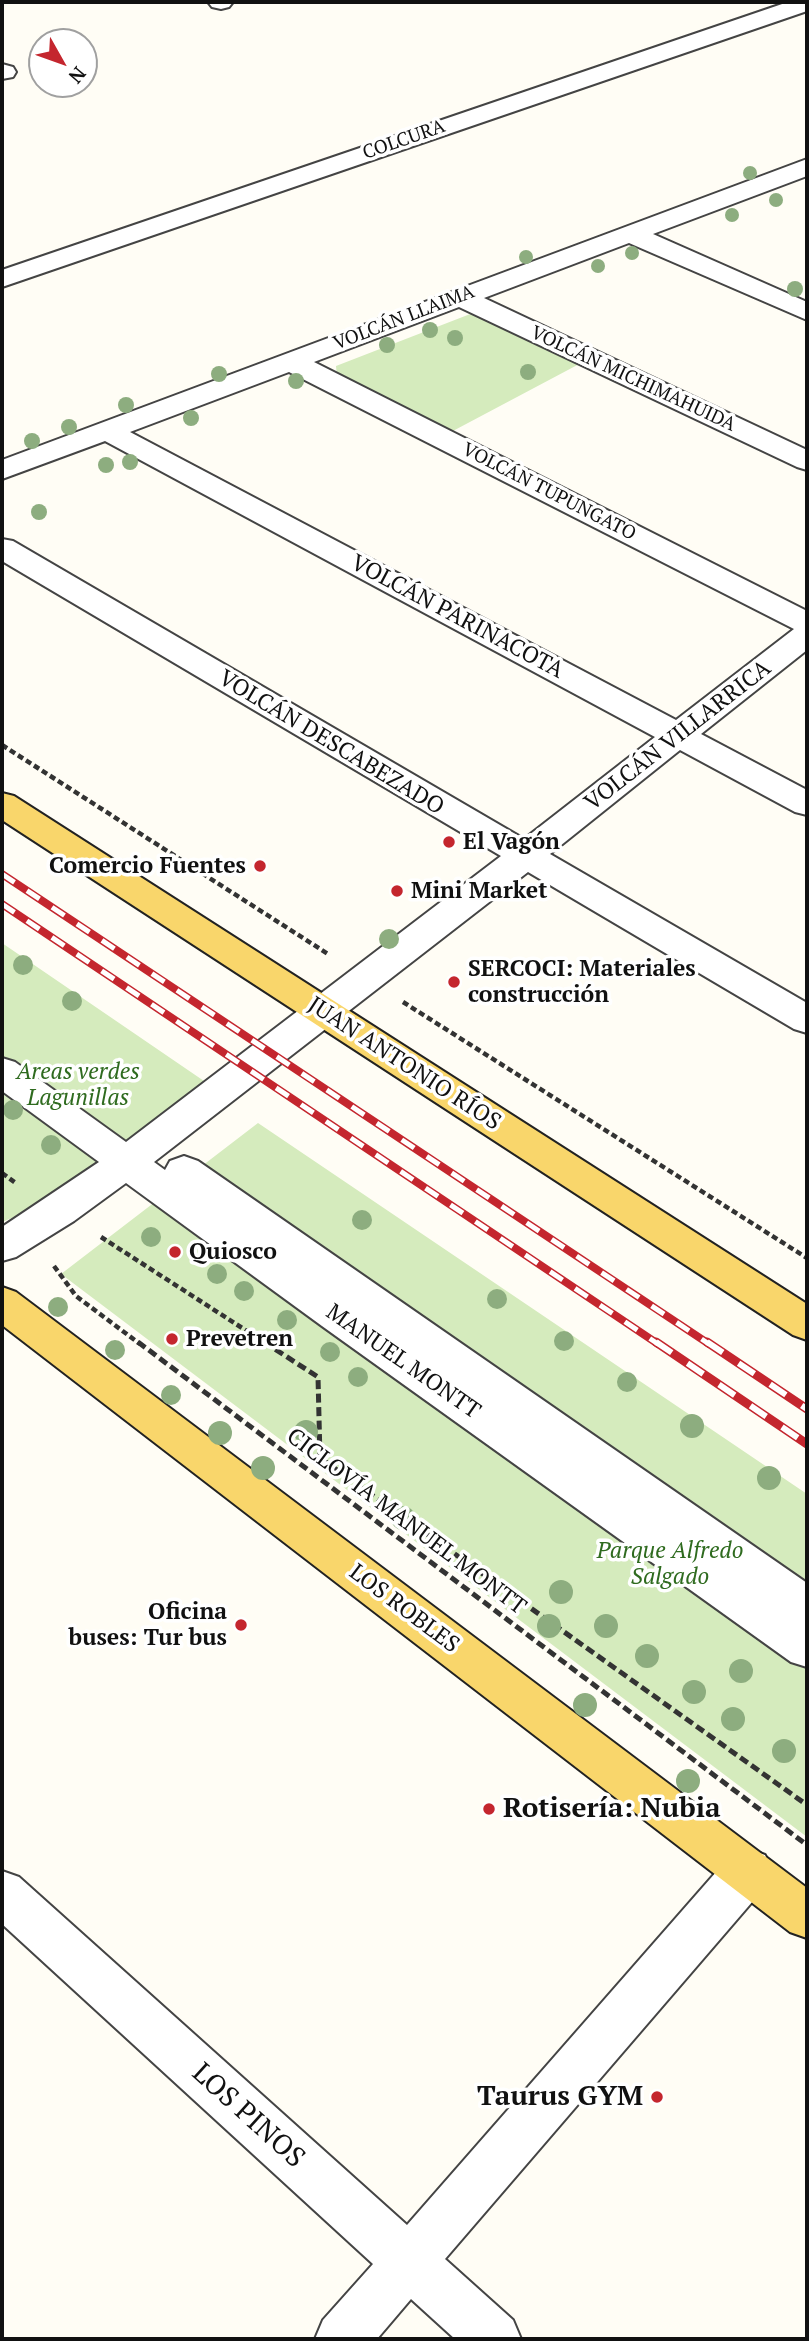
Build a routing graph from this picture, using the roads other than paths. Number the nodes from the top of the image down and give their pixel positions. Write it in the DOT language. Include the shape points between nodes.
graph roads {
  1 [pos="807,3"];
  2 [pos="801,174"];
  3 [pos="629,233"];
  4 [pos="2,279"];
  5 [pos="459,297"];
  6 [pos="807,312"];
  7 [pos="290,362"];
  8 [pos="107,431"];
  9 [pos="807,461"];
  10 [pos="2,470"];
  11 [pos="2,548"];
  12 [pos="807,623"];
  13 [pos="807,634"];
  14 [pos="679,736"];
  15 [pos="2,804"];
  16 [pos="807,804"];
  17 [pos="525,857"];
  18 [pos="324,1012"];
  19 [pos="807,1020"];
  20 [pos="2,1043"];
  21 [pos="2,1072"];
  22 [pos="137,1154"];
  23 [pos="30,1228"];
  24 [pos="2,1303"];
  25 [pos="807,1324"];
  26 [pos="807,1607"];
  27 [pos="807,1648"];
  28 [pos="748,1871"];
  29 [pos="2,1893"];
  30 [pos="807,1916"];
  31 [pos="409,2262"];
  32 [pos="342,2339"];
  33 [pos="494,2339"];
  1 -- 4 [label="street, COLCURA"];
  2 -- 3 [label="street, VOLCÁN LLAIMA"];
  3 -- 5 [label="street, VOLCÁN LLAIMA"];
  3 -- 6 [label="street"];
  5 -- 7 [label="street, VOLCÁN LLAIMA"];
  5 -- 9 [label="street, VOLCÁN MICHIMAHUIDA"];
  7 -- 8 [label="street, VOLCÁN LLAIMA"];
  7 -- 12 [label="street, VOLCÁN TUPUNGATO"];
  8 -- 10 [label="street, VOLCÁN LLAIMA"];
  8 -- 14 [label="street, VOLCÁN PARINACOTA"];
  11 -- 17 [label="street, VOLCÁN DESCABEZADO"];
  13 -- 14 [label="street, VOLCÁN VILLARRICA"];
  14 -- 16 [label="street, VOLCÁN PARINACOTA"];
  14 -- 17 [label="street, VOLCÁN VILLARRICA"];
  15 -- 18 [label="main road, JUAN ANTONIO RÍOS"];
  17 -- 18 [label="street, VOLCÁN VILLARRICA"];
  17 -- 19 [label="street, VOLCÁN DESCABEZADO"];
  18 -- 22 [label="street, VOLCÁN VILLARRICA"];
  18 -- 25 [label="main road, JUAN ANTONIO RÍOS"];
  20 -- 22 [label="street, MANUEL MONTT"];
  21 -- 22 [label="street, MANUEL MONTT"];
  22 -- 23 [label="street, VOLCÁN VILLARRICA"];
  22 -- 26 [label="street, MANUEL MONTT"];
  22 -- 27 [label="street, MANUEL MONTT" via="336,1315"];
  24 -- 28 [label="main road, LOS ROBLES"];
  28 -- 30 [label="main road, LOS ROBLES"];
  28 -- 31 [label="street"];
  29 -- 31 [label="street, LOS PINOS"];
  31 -- 32 [label="street"];
  31 -- 33 [label="street, LOS PINOS"];
}
